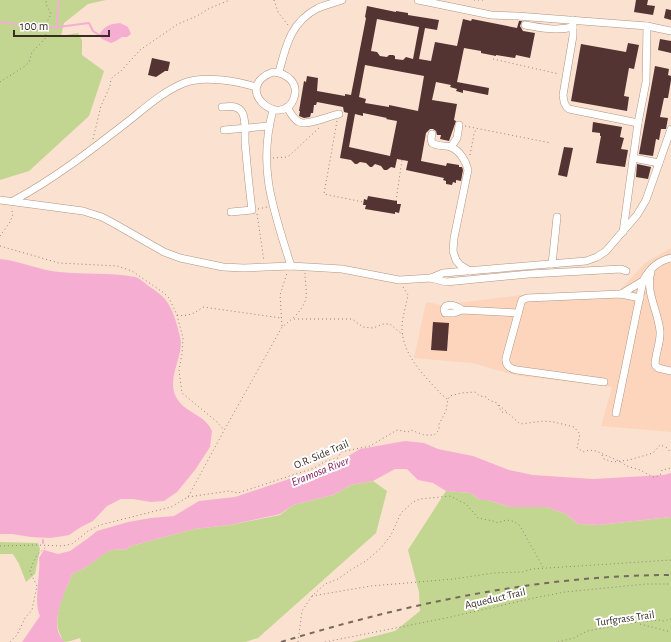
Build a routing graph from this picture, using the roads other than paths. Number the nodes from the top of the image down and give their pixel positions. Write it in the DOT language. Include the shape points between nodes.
graph roads {
  1 [pos="342,0"];
  2 [pos="418,0"];
  3 [pos="573,24"];
  4 [pos="525,25"];
  5 [pos="647,26"];
  6 [pos="671,31"];
  7 [pos="279,72"];
  8 [pos="256,87"];
  9 [pos="222,107"];
  10 [pos="287,107"];
  11 [pos="273,110"];
  12 [pos="338,114"];
  13 [pos="638,123"];
  14 [pos="461,125"];
  15 [pos="269,126"];
  16 [pos="244,128"];
  17 [pos="671,129"];
  18 [pos="224,130"];
  19 [pos="432,134"];
  20 [pos="451,147"];
  21 [pos="633,158"];
  22 [pos="659,163"];
  23 [pos="7,200"];
  24 [pos="231,212"];
  25 [pos="557,217"];
  26 [pos="622,232"];
  27 [pos="671,258"];
  28 [pos="552,264"];
  29 [pos="290,266"];
  30 [pos="652,268"];
  31 [pos="470,271"];
  32 [pos="626,271"];
  33 [pos="431,278"];
  34 [pos="643,281"];
  35 [pos="621,294"];
  36 [pos="640,298"];
  37 [pos="462,310"];
  38 [pos="518,313"];
  39 [pos="671,371"];
  40 [pos="604,382"];
  41 [pos="616,413"];
  1 -- 7 [label="lane" via="318,8 296,25"];
  2 -- 3 [label="lane" via="492,15"];
  3 -- 4 [label="lane" via="562,29"];
  3 -- 5 [label="lane"];
  3 -- 13 [label="lane" via="564,103 569,109"];
  5 -- 6 [label="lane"];
  5 -- 13 [label="lane" via="646,82"];
  7 -- 8 [label="lane" via="265,74"];
  7 -- 10 [label="lane" via="292,80 295,87 292,102"];
  8 -- 11 [label="lane" via="261,102 266,108"];
  8 -- 23 [label="lane" via="209,79 184,83 165,93 42,185"];
  9 -- 16 [label="lane" via="238,108 243,114"];
  10 -- 11 [label="lane"];
  10 -- 12 [label="lane" via="295,119 304,123"];
  11 -- 15 [label="lane"];
  13 -- 21 [label="lane"];
  14 -- 20 [label="lane"];
  15 -- 16 [label="lane"];
  15 -- 29 [label="lane" via="267,172 273,206"];
  16 -- 18 [label="lane"];
  16 -- 24 [label="lane" via="252,210"];
  17 -- 22 [label="lane"];
  19 -- 20 [label="lane" via="432,144"];
  20 -- 31 [label="lane" via="466,162 468,170 453,250 460,265"];
  21 -- 22 [label="lane"];
  21 -- 26 [label="lane"];
  22 -- 26 [label="lane" via="646,200"];
  23 -- 29 [label="lane" via="83,211 102,217 164,252 186,260 223,267"];
  25 -- 28 [label="lane"];
  26 -- 28 [label="lane" via="606,251 597,257 586,261"];
  27 -- 30 [label="lane"];
  28 -- 31 [label="lane"];
  29 -- 33 [label="lane" via="342,269 399,280"];
  30 -- 34 [label="lane"];
  30 -- 39 [label="lane" via="650,290 660,332 655,365"];
  31 -- 33 [label="lane" via="443,273"];
  32 -- 33 [label="lane" via="621,269 537,274 446,282"];
  34 -- 35 [label="lane"];
  34 -- 36 [label="lane"];
  35 -- 36 [label="lane"];
  35 -- 38 [label="lane" via="527,298 522,300"];
  36 -- 41 [label="lane"];
  37 -- 38 [label="lane"];
  38 -- 40 [label="lane" via="506,358 511,368"];
}
